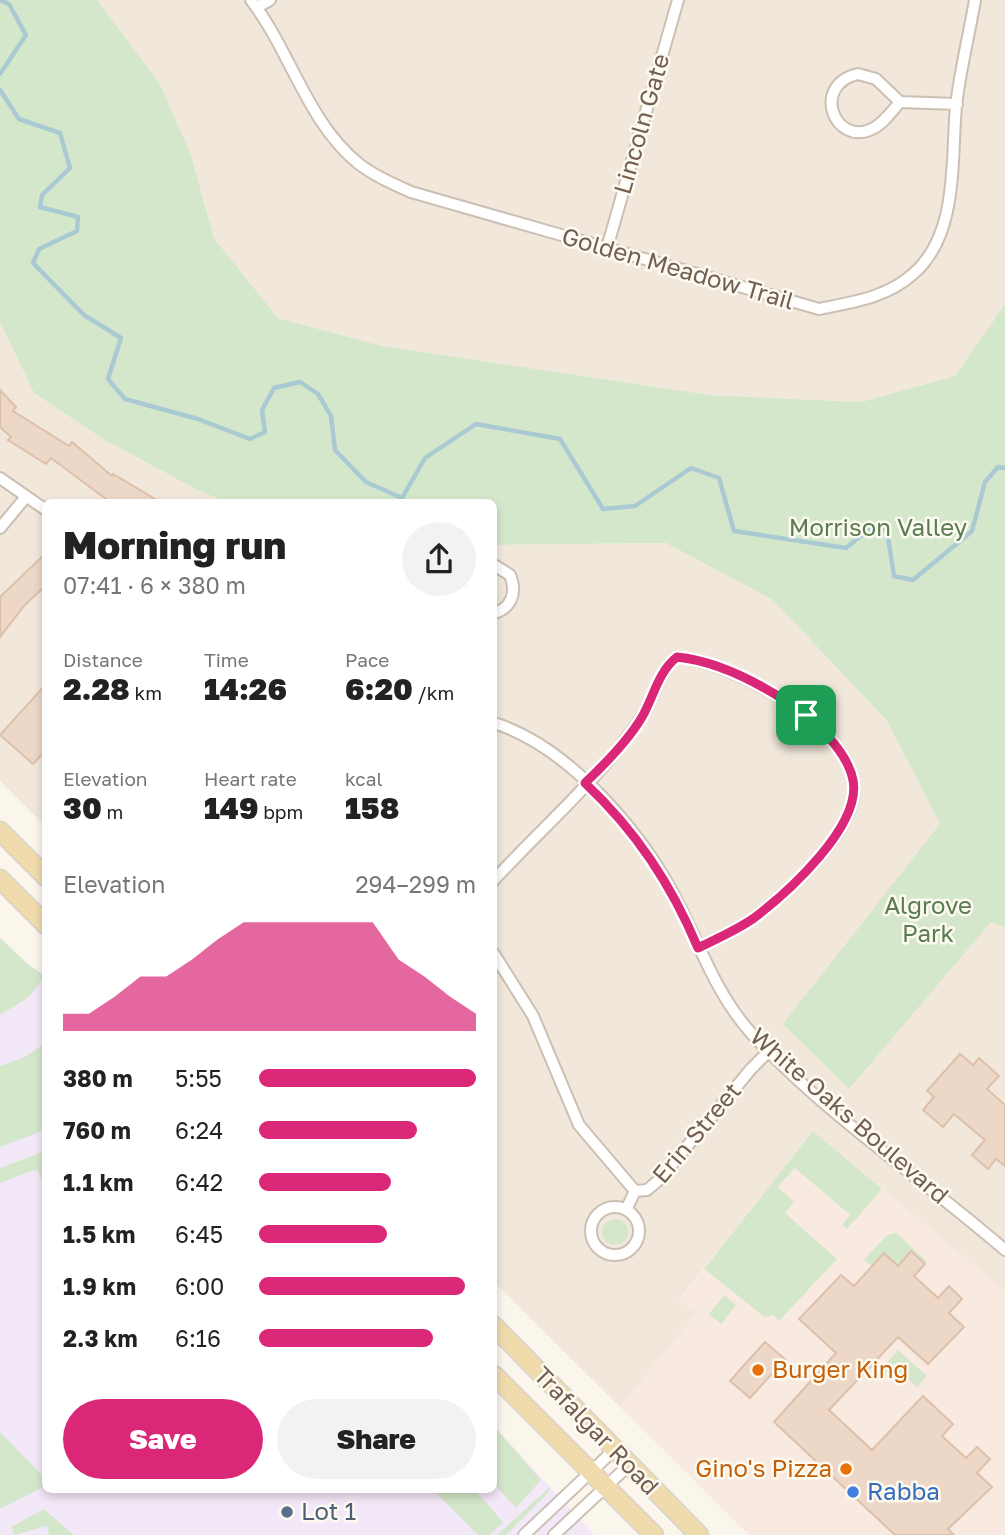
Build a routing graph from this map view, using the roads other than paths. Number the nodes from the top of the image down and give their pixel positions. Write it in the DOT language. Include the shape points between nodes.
graph roads {
  1 [pos="270,0"];
  2 [pos="678,0"];
  3 [pos="975,0"];
  4 [pos="254,4"];
  5 [pos="901,102"];
  6 [pos="957,104"];
  7 [pos="607,248"];
  8 [pos="0,478"];
  9 [pos="25,498"];
  10 [pos="42,508"];
  11 [pos="0,528"];
  12 [pos="497,567"];
  13 [pos="497,611"];
  14 [pos="497,724"];
  15 [pos="585,783"];
  16 [pos="0,831"];
  17 [pos="42,873"];
  18 [pos="497,877"];
  19 [pos="0,879"];
  20 [pos="42,921"];
  21 [pos="698,948"];
  22 [pos="497,959"];
  23 [pos="769,1051"];
  24 [pos="635,1191"];
  25 [pos="626,1210"];
  26 [pos="1005,1251"];
  27 [pos="497,1329"];
  28 [pos="497,1378"];
  29 [pos="614,1450"];
  30 [pos="629,1465"];
  31 [pos="590,1471"];
  32 [pos="605,1486"];
  33 [pos="524,1535"];
  34 [pos="554,1535"];
  35 [pos="654,1535"];
  36 [pos="699,1535"];
  1 -- 4 [label="street"];
  2 -- 7 [label="street, Lincoln Gate"];
  3 -- 6 [label="street, Golden Meadow Trail"];
  4 -- 7 [label="street, Golden Meadow Trail" via="328,133 378,177 411,192"];
  5 -- 5 [label="street" via="876,79 858,74 840,82 831,108 840,124 857,132 875,128"];
  5 -- 6 [label="street"];
  6 -- 7 [label="street, Golden Meadow Trail" via="949,201 937,241 914,273 873,299 819,309"];
  8 -- 9 [label="street"];
  9 -- 10 [label="street"];
  9 -- 11 [label="street"];
  12 -- 13 [label="street" via="510,575 513,591 506,606"];
  14 -- 15 [label="street, White Oaks Boulevard" via="516,730 552,753"];
  15 -- 18 [label="street"];
  15 -- 21 [label="street, White Oaks Boulevard" via="643,846 670,888"];
  15 -- 21 [label="street" via="640,720 664,667 677,657 691,658 762,686 806,715 844,759 853,781 851,804 842,826 796,884 751,920"];
  16 -- 17 [label="main road"];
  19 -- 20 [label="main road"];
  21 -- 23 [label="street, White Oaks Boulevard" via="727,1003"];
  22 -- 24 [label="street" via="533,1016 579,1125"];
  23 -- 24 [label="street, Erin Street" via="660,1179 648,1190"];
  23 -- 26 [label="street, White Oaks Boulevard"];
  24 -- 25 [label="street, Erin Street"];
  25 -- 25 [label="street" via="637,1221 636,1244 623,1254 607,1254 595,1244 593,1222 604,1210"];
  27 -- 29 [label="main road, Trafalgar Road"];
  28 -- 31 [label="main road, Trafalgar Road"];
  29 -- 30 [label="main road, Trafalgar Road"];
  29 -- 31 [label="street"];
  30 -- 32 [label="street"];
  30 -- 36 [label="main road, Trafalgar Road"];
  31 -- 32 [label="main road, Trafalgar Road"];
  31 -- 33 [label="street"];
  32 -- 34 [label="street"];
  32 -- 35 [label="main road, Trafalgar Road"];
}
